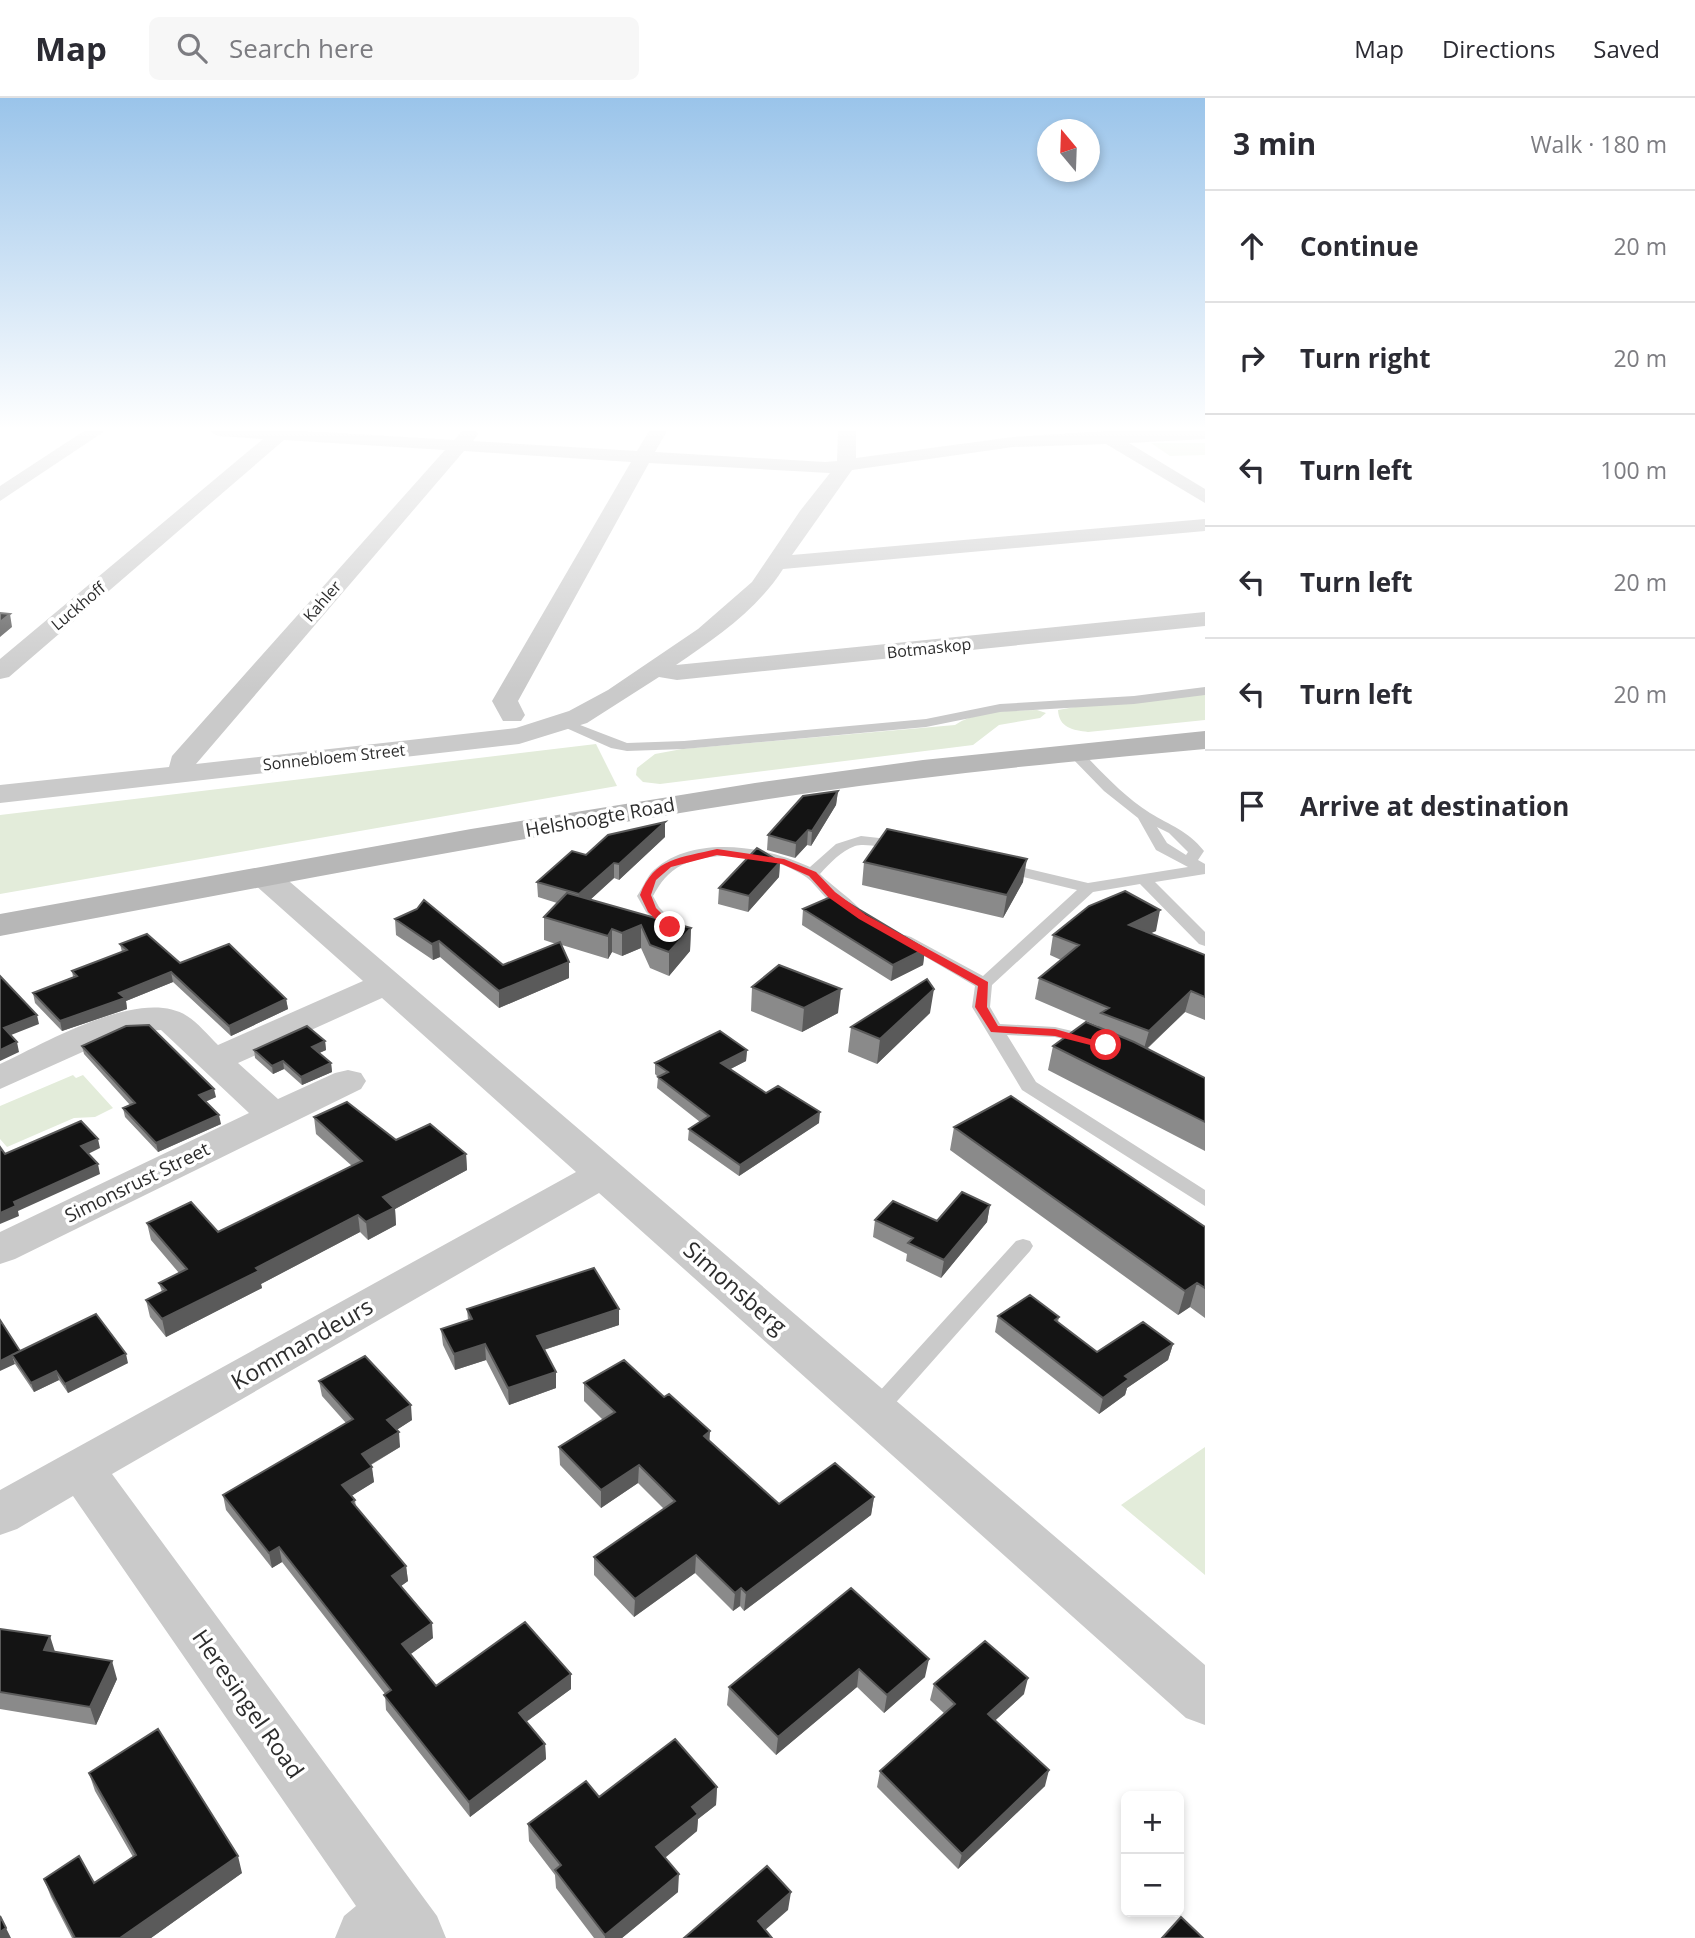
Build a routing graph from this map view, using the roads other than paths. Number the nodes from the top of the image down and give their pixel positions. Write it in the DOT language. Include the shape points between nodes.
graph roads {
  1 [pos="183,517"];
  2 [pos="397,517"];
  3 [pos="608,517"];
  4 [pos="806,517"];
  5 [pos="1205,525"];
  6 [pos="777,563"];
  7 [pos="1205,619"];
  8 [pos="653,669"];
  9 [pos="0,672"];
  10 [pos="1205,691"];
  11 [pos="512,715"];
  12 [pos="562,723"];
  13 [pos="1205,740"];
  14 [pos="1074,752"];
  15 [pos="183,774"];
  16 [pos="0,794"];
  17 [pos="915,847"];
  18 [pos="982,863"];
  19 [pos="1199,866"];
  20 [pos="812,874"];
  21 [pos="265,877"];
  22 [pos="1144,879"];
  23 [pos="1088,888"];
  24 [pos="45,916"];
  25 [pos="862,917"];
  26 [pos="0,925"];
  27 [pos="670,927"];
  28 [pos="885,929"];
  29 [pos="0,934"];
  30 [pos="1205,941"];
  31 [pos="388,983"];
  32 [pos="984,984"];
  33 [pos="995,1029"];
  34 [pos="1106,1045"];
  35 [pos="216,1059"];
  36 [pos="0,1078"];
  37 [pos="348,1081"];
  38 [pos="274,1116"];
  39 [pos="604,1174"];
  40 [pos="1205,1199"];
  41 [pos="1023,1246"];
  42 [pos="0,1249"];
  43 [pos="875,1410"];
  44 [pos="81,1469"];
  45 [pos="0,1514"];
  46 [pos="1205,1700"];
  47 [pos="393,1930"];
  1 -- 9 [label="street, Luckhoff"];
  2 -- 15 [label="street, Kahler" via="182,762"];
  3 -- 11 [label="street" via="505,701"];
  4 -- 6 [label="street, Sonnebloem Street"];
  5 -- 6 [label="street"];
  6 -- 8 [label="street, Sonnebloem Street" via="739,608"];
  7 -- 8 [label="street, Botmaskop" via="677,673"];
  8 -- 12 [label="street, Sonnebloem Street" via="617,695"];
  10 -- 12 [label="lane" via="1000,708 926,723 684,745 627,747"];
  12 -- 15 [label="street, Sonnebloem Street" via="519,736"];
  13 -- 14 [label="main road, Helshoogte Road"];
  14 -- 19 [label="lane" via="1144,816 1151,834 1171,854"];
  14 -- 21 [label="main road, Helshoogte Road" via="757,791"];
  15 -- 16 [label="street, Sonnebloem Street"];
  17 -- 20 [label="lane" via="888,841 851,842 826,855"];
  18 -- 23 [label="lane"];
  19 -- 22 [label="lane"];
  20 -- 25 [label="lane" via="831,895"];
  20 -- 27 [label="lane" via="784,862 736,853 699,855 668,864 651,879 645,895"];
  21 -- 24 [label="main road, Helshoogte Road"];
  21 -- 31 [label="street, Simonsberg"];
  22 -- 23 [label="lane"];
  22 -- 30 [label="lane"];
  23 -- 32 [label="lane"];
  24 -- 26 [label="main road, Helshoogte Road"];
  24 -- 29 [label="lane"];
  28 -- 32 [label="lane"];
  31 -- 35 [label="street"];
  31 -- 39 [label="street, Simonsberg"];
  32 -- 33 [label="lane" via="981,1007"];
  33 -- 34 [label="lane" via="1055,1032"];
  33 -- 40 [label="lane" via="1029,1086"];
  35 -- 36 [label="street" via="173,1022 134,1018"];
  35 -- 38 [label="street"];
  37 -- 38 [label="street, Simonsrust Street"];
  38 -- 42 [label="street, Simonsrust Street"];
  39 -- 43 [label="street, Simonsberg"];
  39 -- 44 [label="street, Kommandeurs"];
  41 -- 43 [label="lane"];
  43 -- 46 [label="street, Simonsberg"];
  44 -- 45 [label="street, Kommandeurs"];
  44 -- 47 [label="street, Heresingel Road"];
}
